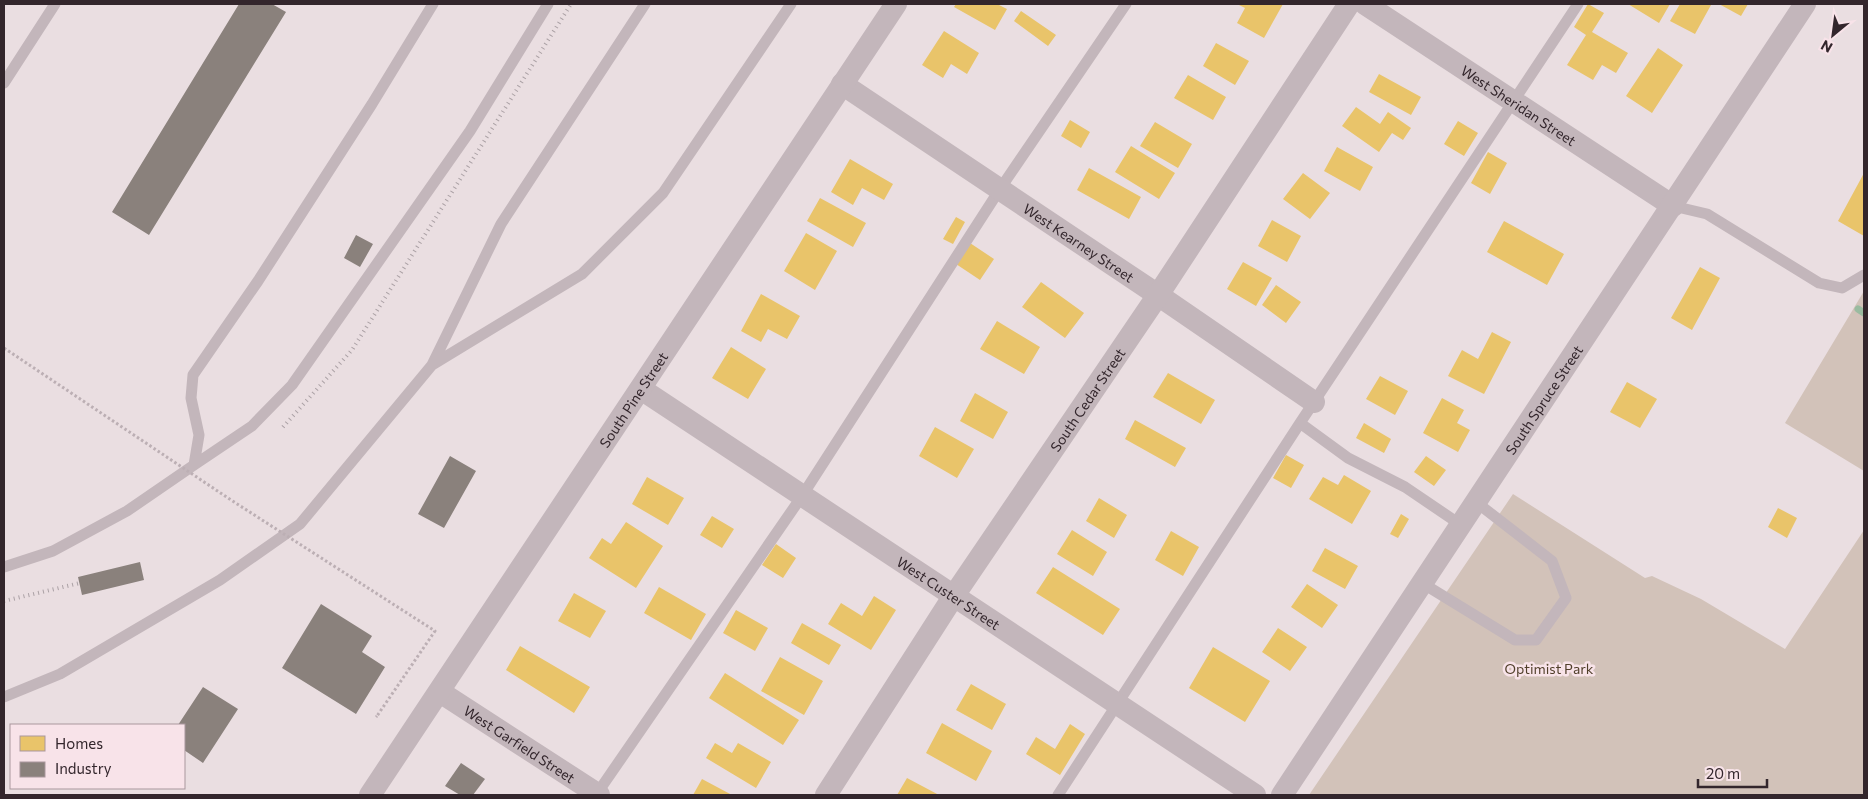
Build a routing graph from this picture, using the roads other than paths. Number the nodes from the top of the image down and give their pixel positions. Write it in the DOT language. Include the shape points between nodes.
graph roads {
  1 [pos="55,4"];
  2 [pos="433,4"];
  3 [pos="548,4"];
  4 [pos="645,4"];
  5 [pos="791,4"];
  6 [pos="896,4"];
  7 [pos="1126,4"];
  8 [pos="1349,4"];
  9 [pos="1365,4"];
  10 [pos="1578,4"];
  11 [pos="1805,4"];
  12 [pos="4,83"];
  13 [pos="842,84"];
  14 [pos="1514,102"];
  15 [pos="1000,189"];
  16 [pos="1673,206"];
  17 [pos="1864,275"];
  18 [pos="1158,295"];
  19 [pos="432,365"];
  20 [pos="641,389"];
  21 [pos="1314,402"];
  22 [pos="1300,423"];
  23 [pos="194,465"];
  24 [pos="802,496"];
  25 [pos="1476,502"];
  26 [pos="1461,525"];
  27 [pos="4,567"];
  28 [pos="1422,583"];
  29 [pos="953,597"];
  30 [pos="440,692"];
  31 [pos="4,697"];
  32 [pos="1117,705"];
  33 [pos="370,795"];
  34 [pos="597,795"];
  35 [pos="826,795"];
  36 [pos="1058,795"];
  37 [pos="1255,795"];
  38 [pos="1282,795"];
  1 -- 12 [label="lane"];
  2 -- 23 [label="lane" via="263,273 192,375 191,398 199,435"];
  3 -- 23 [label="lane" via="470,131 292,386 252,426"];
  4 -- 19 [label="lane" via="501,224"];
  5 -- 19 [label="lane" via="662,193 582,274"];
  6 -- 13 [label="street, South Pine Street"];
  7 -- 15 [label="lane"];
  8 -- 18 [label="street, South Cedar Street"];
  9 -- 14 [label="street, West Sheridan Street"];
  10 -- 14 [label="lane"];
  11 -- 16 [label="street, South Spruce Street"];
  13 -- 15 [label="street, West Kearney Street"];
  13 -- 20 [label="street, South Pine Street"];
  14 -- 16 [label="street, West Sheridan Street"];
  14 -- 21 [label="lane"];
  15 -- 18 [label="street, West Kearney Street"];
  15 -- 24 [label="lane"];
  16 -- 17 [label="lane" via="1707,214 1819,283 1842,288"];
  16 -- 25 [label="street, South Spruce Street"];
  18 -- 21 [label="street, West Kearney Street"];
  18 -- 29 [label="street, South Cedar Street"];
  19 -- 31 [label="lane" via="300,524 220,580 60,674"];
  20 -- 24 [label="street, West Custer Street"];
  20 -- 30 [label="street, South Pine Street"];
  21 -- 22 [label="lane"];
  22 -- 26 [label="lane" via="1348,458 1405,487"];
  22 -- 32 [label="lane"];
  23 -- 27 [label="lane" via="127,511 53,551"];
  24 -- 29 [label="street, West Custer Street"];
  24 -- 34 [label="lane"];
  25 -- 26 [label="street, South Spruce Street"];
  25 -- 28 [label="lane" via="1552,561 1566,598 1552,620 1536,640 1515,640"];
  26 -- 28 [label="street, South Spruce Street"];
  28 -- 38 [label="street, South Spruce Street"];
  29 -- 32 [label="street, West Custer Street"];
  29 -- 35 [label="street, South Cedar Street"];
  30 -- 33 [label="street, South Pine Street"];
  30 -- 34 [label="street, West Garfield Street"];
  32 -- 36 [label="lane"];
  32 -- 37 [label="street, West Custer Street"];
}
